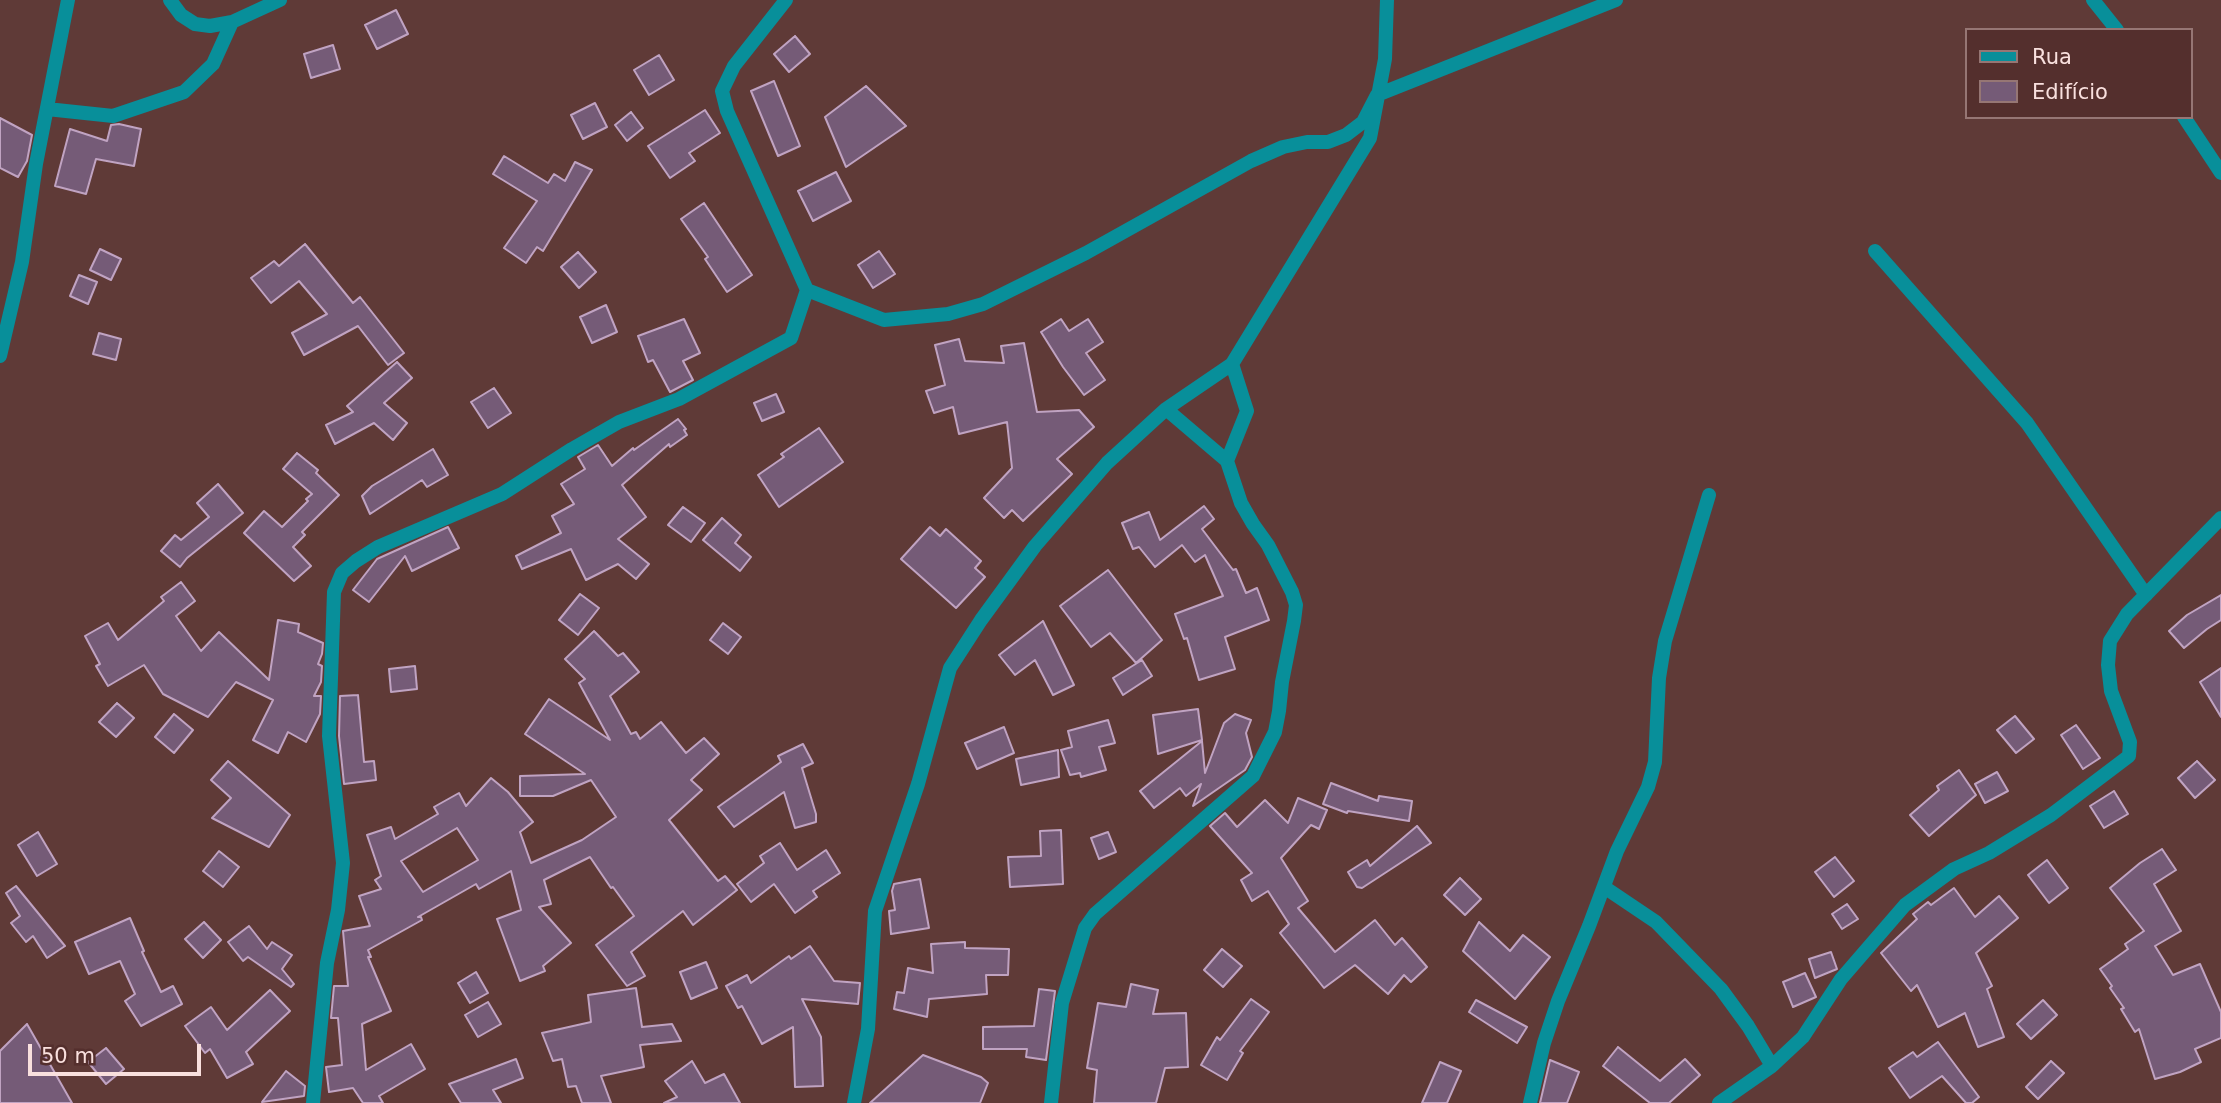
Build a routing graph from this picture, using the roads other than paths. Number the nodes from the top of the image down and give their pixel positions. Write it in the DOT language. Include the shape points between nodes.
graph roads {
  1 [pos="68,0"];
  2 [pos="170,0"];
  3 [pos="280,0"];
  4 [pos="786,0"];
  5 [pos="1387,0"];
  6 [pos="1616,0"];
  7 [pos="2093,0"];
  8 [pos="232,22"];
  9 [pos="2115,28"];
  10 [pos="1377,95"];
  11 [pos="47,109"];
  12 [pos="2185,119"];
  13 [pos="2221,173"];
  14 [pos="1875,251"];
  15 [pos="807,290"];
  16 [pos="0,356"];
  17 [pos="1232,364"];
  18 [pos="1166,409"];
  19 [pos="1227,461"];
  20 [pos="1709,495"];
  21 [pos="2221,518"];
  22 [pos="2146,595"];
  23 [pos="1604,887"];
  24 [pos="1772,1066"];
  25 [pos="313,1103"];
  26 [pos="854,1103"];
  27 [pos="1051,1103"];
  28 [pos="1530,1103"];
  29 [pos="1719,1103"];
  1 -- 11 [label="street"];
  2 -- 8 [label="street" via="195,24"];
  3 -- 8 [label="street"];
  4 -- 15 [label="street" via="724,81 722,98"];
  5 -- 10 [label="street" via="1385,59"];
  6 -- 10 [label="street"];
  7 -- 9 [label="street"];
  8 -- 11 [label="street" via="213,64 184,92 113,116"];
  10 -- 15 [label="street" via="1363,122 1346,135 1328,142 1283,147 1251,161 983,304 948,314 884,320"];
  10 -- 17 [label="street" via="1370,138"];
  11 -- 16 [label="street" via="22,262"];
  12 -- 13 [label="street"];
  14 -- 22 [label="street" via="2027,423"];
  15 -- 25 [label="street" via="791,338 679,398 619,422 502,494 378,547 342,573 334,592 329,736 341,887 327,963"];
  17 -- 18 [label="street"];
  17 -- 19 [label="street" via="1247,411"];
  18 -- 19 [label="street"];
  18 -- 26 [label="street" via="1107,463 1035,546 950,668 918,784 874,911 868,1028"];
  19 -- 27 [label="street" via="1241,503 1268,545 1296,605 1275,732 1242,788 1094,914 1085,928 1062,1003"];
  20 -- 23 [label="street" via="1665,641 1655,762"];
  21 -- 22 [label="street"];
  22 -- 24 [label="street" via="2110,640 2111,691 2130,742 2129,756 2051,815 1954,869 1905,905 1841,979 1803,1037"];
  23 -- 24 [label="street" via="1656,922 1721,989"];
  23 -- 28 [label="street" via="1558,1001"];
  24 -- 29 [label="street"];
}
